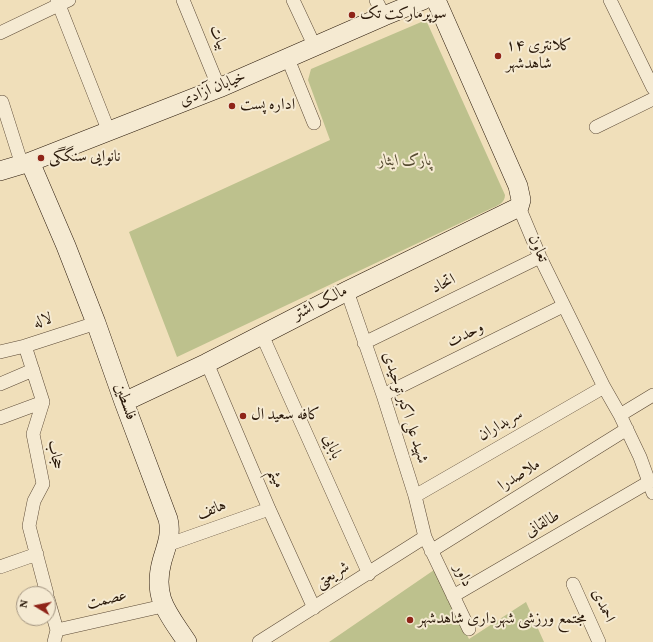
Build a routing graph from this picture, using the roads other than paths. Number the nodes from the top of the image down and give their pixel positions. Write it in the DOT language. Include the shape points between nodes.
graph roads {
  1 [pos="184,0"];
  2 [pos="293,0"];
  3 [pos="423,0"];
  4 [pos="436,0"];
  5 [pos="610,0"];
  6 [pos="62,2"];
  7 [pos="380,8"];
  8 [pos="0,33"];
  9 [pos="315,47"];
  10 [pos="288,59"];
  11 [pos="220,88"];
  12 [pos="653,88"];
  13 [pos="653,99"];
  14 [pos="2,102"];
  15 [pos="314,123"];
  16 [pos="596,127"];
  17 [pos="109,132"];
  18 [pos="26,164"];
  19 [pos="0,171"];
  20 [pos="519,207"];
  21 [pos="540,257"];
  22 [pos="347,291"];
  23 [pos="563,306"];
  24 [pos="96,323"];
  25 [pos="262,335"];
  26 [pos="364,343"];
  27 [pos="25,346"];
  28 [pos="0,352"];
  29 [pos="207,363"];
  30 [pos="33,370"];
  31 [pos="0,384"];
  32 [pos="604,387"];
  33 [pos="383,395"];
  34 [pos="653,395"];
  35 [pos="43,402"];
  36 [pos="124,402"];
  37 [pos="620,415"];
  38 [pos="0,418"];
  39 [pos="627,429"];
  40 [pos="651,488"];
  41 [pos="414,496"];
  42 [pos="269,509"];
  43 [pos="425,537"];
  44 [pos="167,545"];
  45 [pos="431,551"];
  46 [pos="37,554"];
  47 [pos="0,567"];
  48 [pos="369,574"];
  49 [pos="573,584"];
  50 [pos="45,586"];
  51 [pos="453,596"];
  52 [pos="164,606"];
  53 [pos="314,608"];
  54 [pos="54,626"];
  55 [pos="469,629"];
  56 [pos="56,636"];
  57 [pos="187,642"];
  58 [pos="259,642"];
  59 [pos="599,642"];
  1 -- 11 [label="street, بیات"];
  2 -- 9 [label="street"];
  3 -- 7 [label="street, خیابان آزادی"];
  4 -- 20 [label="street, تعاون" via="518,186 521,200"];
  5 -- 12 [label="street"];
  6 -- 8 [label="street"];
  6 -- 17 [label="street"];
  7 -- 9 [label="street, خیابان آزادی"];
  9 -- 10 [label="street, خیابان آزادی"];
  10 -- 11 [label="street, خیابان آزادی"];
  10 -- 15 [label="street"];
  11 -- 17 [label="street, خیابان آزادی"];
  13 -- 16 [label="street"];
  14 -- 18 [label="street"];
  17 -- 18 [label="street, خیابان آزادی"];
  18 -- 19 [label="street, خیابان آزادی"];
  18 -- 24 [label="street, فلسطین" via="66,246"];
  20 -- 21 [label="street, تعاون"];
  20 -- 22 [label="street, مالک اشتر"];
  21 -- 23 [label="street, تعاون"];
  21 -- 26 [label="street, اتحاد"];
  22 -- 25 [label="street, مالک اشتر"];
  22 -- 26 [label="street, شهید علی اکبر توحیدی"];
  23 -- 32 [label="street, تعاون"];
  23 -- 33 [label="street, وحدت"];
  24 -- 27 [label="street, لاله"];
  24 -- 36 [label="street, فلسطین"];
  25 -- 29 [label="street, مالک اشتر"];
  25 -- 48 [label="street, بابایی"];
  26 -- 33 [label="street, شهید علی اکبر توحیدی"];
  27 -- 28 [label="street, لاله"];
  27 -- 30 [label="street"];
  29 -- 36 [label="street, مالک اشتر"];
  29 -- 42 [label="street, میثم"];
  30 -- 31 [label="street"];
  30 -- 35 [label="street"];
  32 -- 37 [label="street, تعاون"];
  32 -- 41 [label="street, سربداران"];
  33 -- 41 [label="street, شهید علی اکبر توحیدی"];
  34 -- 37 [label="street"];
  35 -- 38 [label="street"];
  35 -- 46 [label="street, حجاب" via="33,434 42,484 34,501 29,526"];
  36 -- 44 [label="street, فلسطین" via="168,519 170,530"];
  37 -- 39 [label="street, تعاون"];
  39 -- 40 [label="street, تعاون"];
  39 -- 45 [label="street, ملاصدرا"];
  40 -- 51 [label="street, طالقانی"];
  41 -- 43 [label="street, شهید علی اکبر توحیدی"];
  42 -- 44 [label="street, هاتف"];
  42 -- 53 [label="street, میثم"];
  43 -- 45 [label="street, داور"];
  43 -- 48 [label="street, شریعتی"];
  44 -- 52 [label="street, فلسطین" via="158,582"];
  45 -- 51 [label="street, داور"];
  46 -- 47 [label="street"];
  46 -- 50 [label="street, حجاب"];
  48 -- 53 [label="street, شریعتی"];
  49 -- 59 [label="street, احمدی"];
  51 -- 55 [label="street, داور"];
  52 -- 56 [label="street, عصمت"];
  52 -- 57 [label="street, فلسطین"];
  53 -- 58 [label="street, شریعتی"];
  54 -- 56 [label="street"];
}
